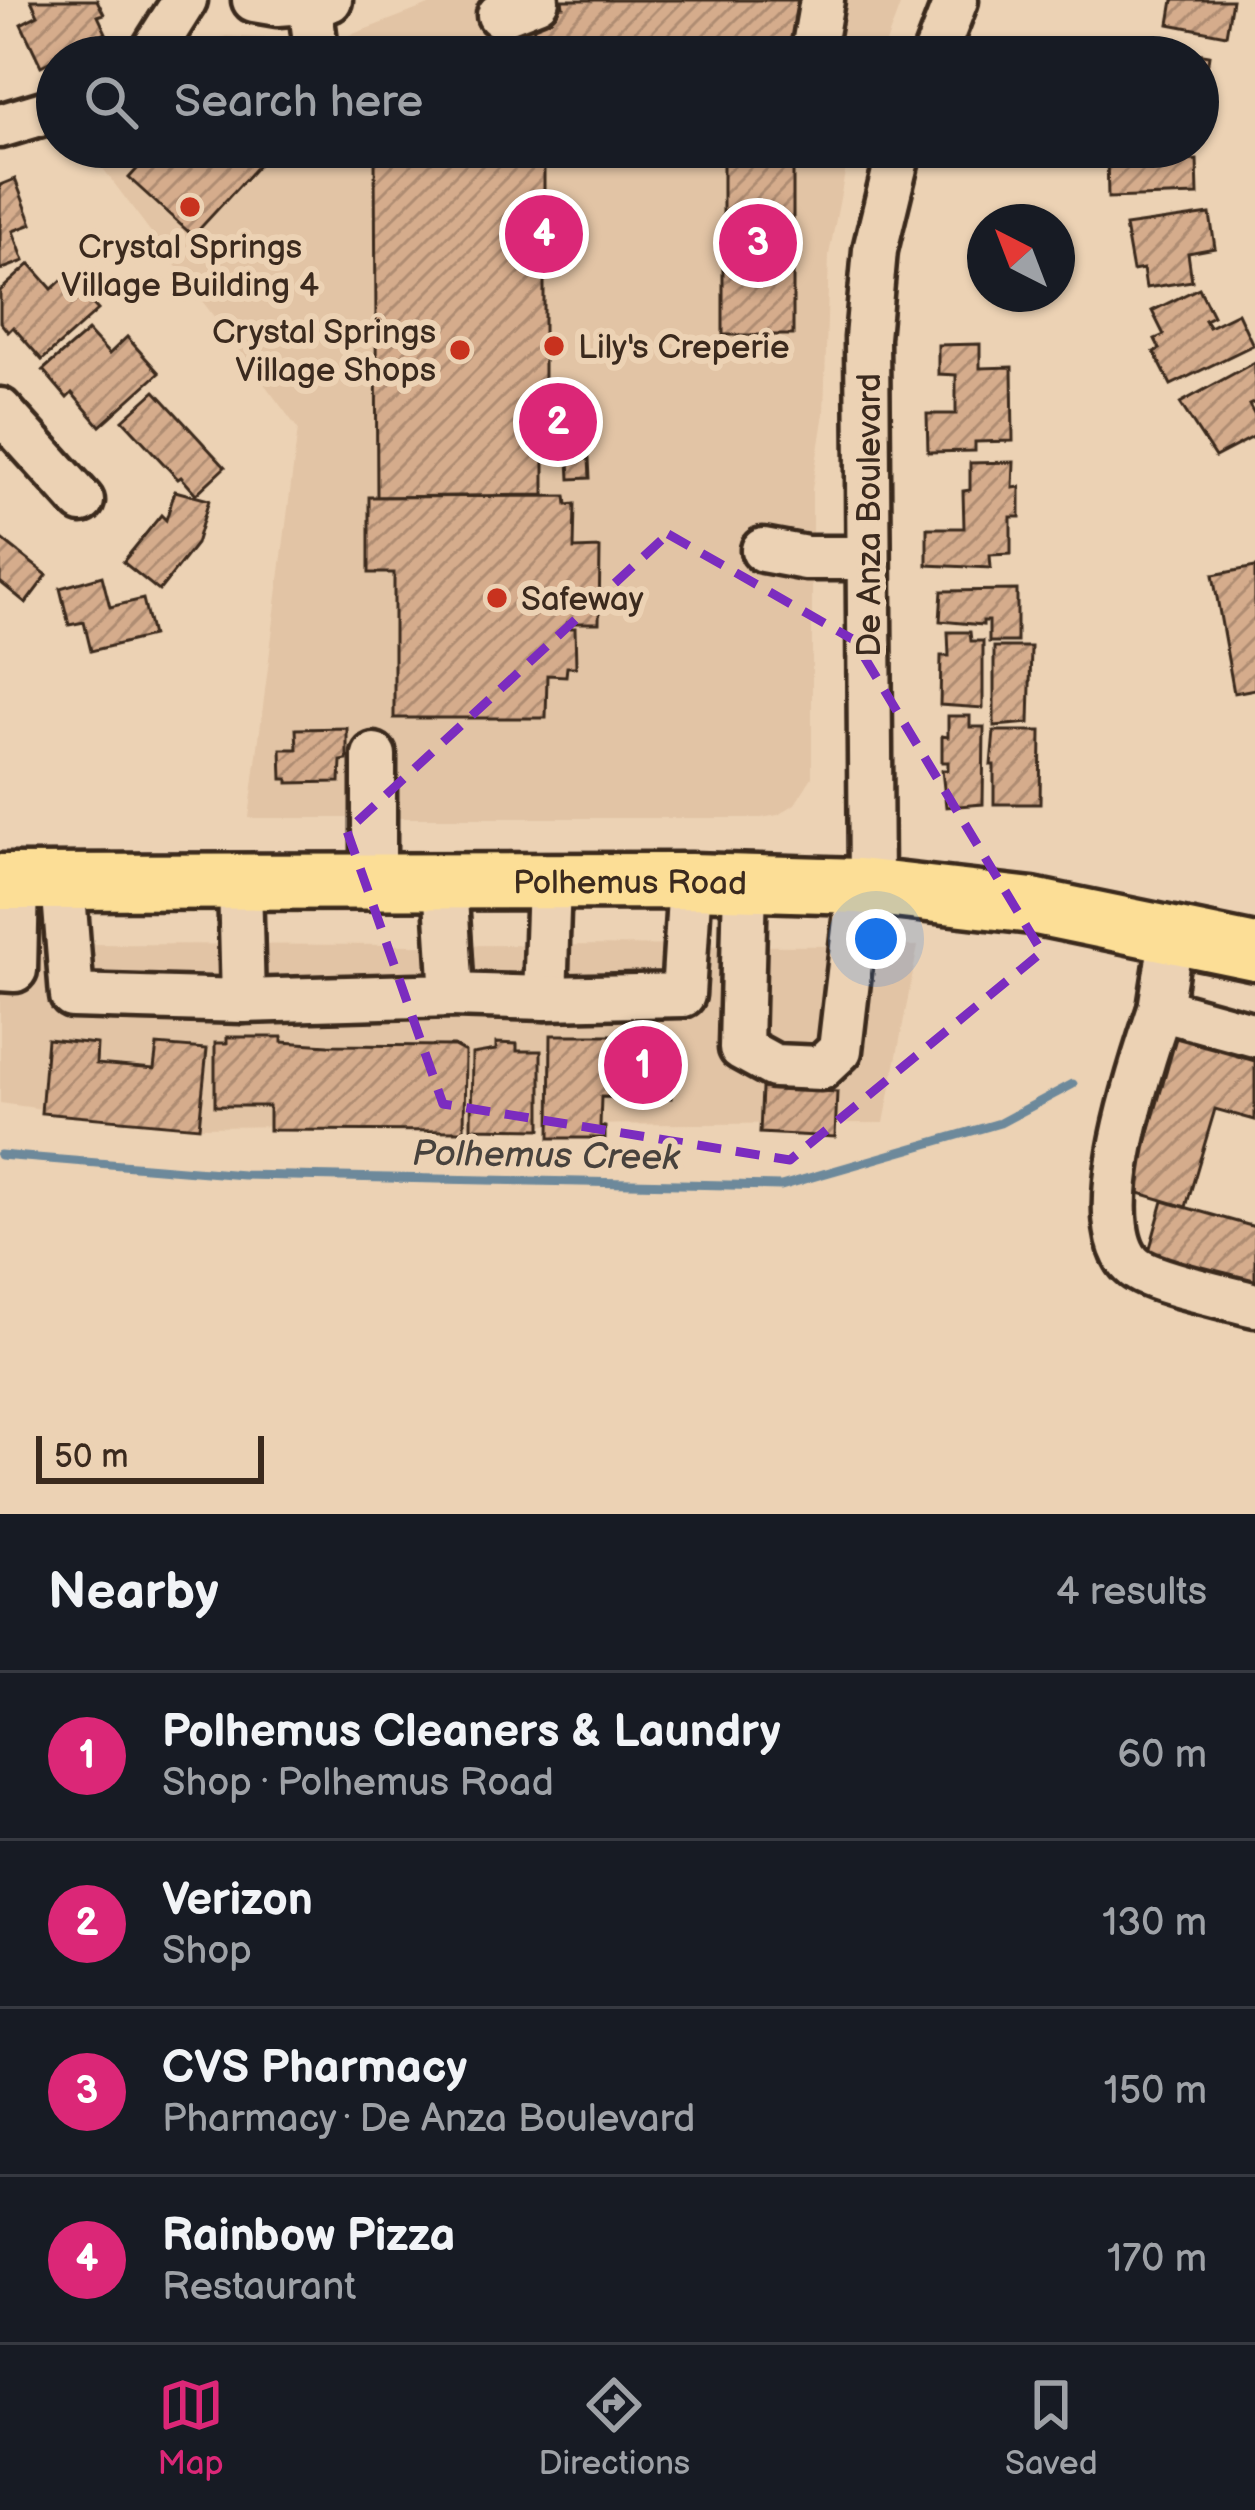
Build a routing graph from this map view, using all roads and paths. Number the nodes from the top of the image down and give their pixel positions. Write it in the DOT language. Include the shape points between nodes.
graph roads {
  1 [pos="185,0"];
  2 [pos="254,0"];
  3 [pos="822,0"];
  4 [pos="956,0"];
  5 [pos="320,2"];
  6 [pos="162,36"];
  7 [pos="318,36"];
  8 [pos="816,36"];
  9 [pos="942,36"];
  10 [pos="36,115"];
  11 [pos="0,126"];
  12 [pos="894,168"];
  13 [pos="0,410"];
  14 [pos="82,500"];
  15 [pos="764,550"];
  16 [pos="867,558"];
  17 [pos="374,755"];
  18 [pos="690,881"];
  19 [pos="27,882"];
  20 [pos="240,882"];
  21 [pos="374,882"];
  22 [pos="446,882"];
  23 [pos="549,882"];
  24 [pos="745,882"];
  25 [pos="865,886"];
  26 [pos="1172,933"];
  27 [pos="1255,952"];
  28 [pos="0,969"];
  29 [pos="452,995"];
  30 [pos="544,998"];
  31 [pos="243,1001"];
  32 [pos="1160,1009"];
  33 [pos="1255,1035"];
  34 [pos="1255,1305"];
  1 -- 6 [label="street"];
  2 -- 5 [label="street"];
  3 -- 8 [label="street"];
  4 -- 9 [label="street"];
  5 -- 7 [label="street"];
  10 -- 11 [label="street"];
  12 -- 16 [label="street, De Anza Boulevard" via="869,297"];
  13 -- 14 [label="street"];
  15 -- 16 [label="street"];
  16 -- 25 [label="street, De Anza Boulevard"];
  17 -- 21 [label="street"];
  18 -- 23 [label="main road, Polhemus Road"];
  18 -- 24 [label="main road, Polhemus Road"];
  18 -- 30 [label="street" via="683,994"];
  19 -- 20 [label="main road, Polhemus Road"];
  19 -- 28 [label="street" via="15,970"];
  19 -- 31 [label="street" via="72,996"];
  20 -- 21 [label="main road, Polhemus Road"];
  20 -- 31 [label="street"];
  21 -- 22 [label="main road, Polhemus Road"];
  22 -- 23 [label="main road, Polhemus Road"];
  22 -- 29 [label="street"];
  23 -- 30 [label="street"];
  24 -- 25 [label="main road, Polhemus Road"];
  24 -- 25 [label="street, De Anza Boulevard" via="740,1048 774,1066 821,1068 840,1050"];
  25 -- 26 [label="main road, Polhemus Road"];
  26 -- 27 [label="main road, Polhemus Road"];
  26 -- 32 [label="street"];
  29 -- 30 [label="street"];
  29 -- 31 [label="street"];
  32 -- 33 [label="street"];
  32 -- 34 [label="street" via="1112,1203 1117,1241 1137,1270"];
}
